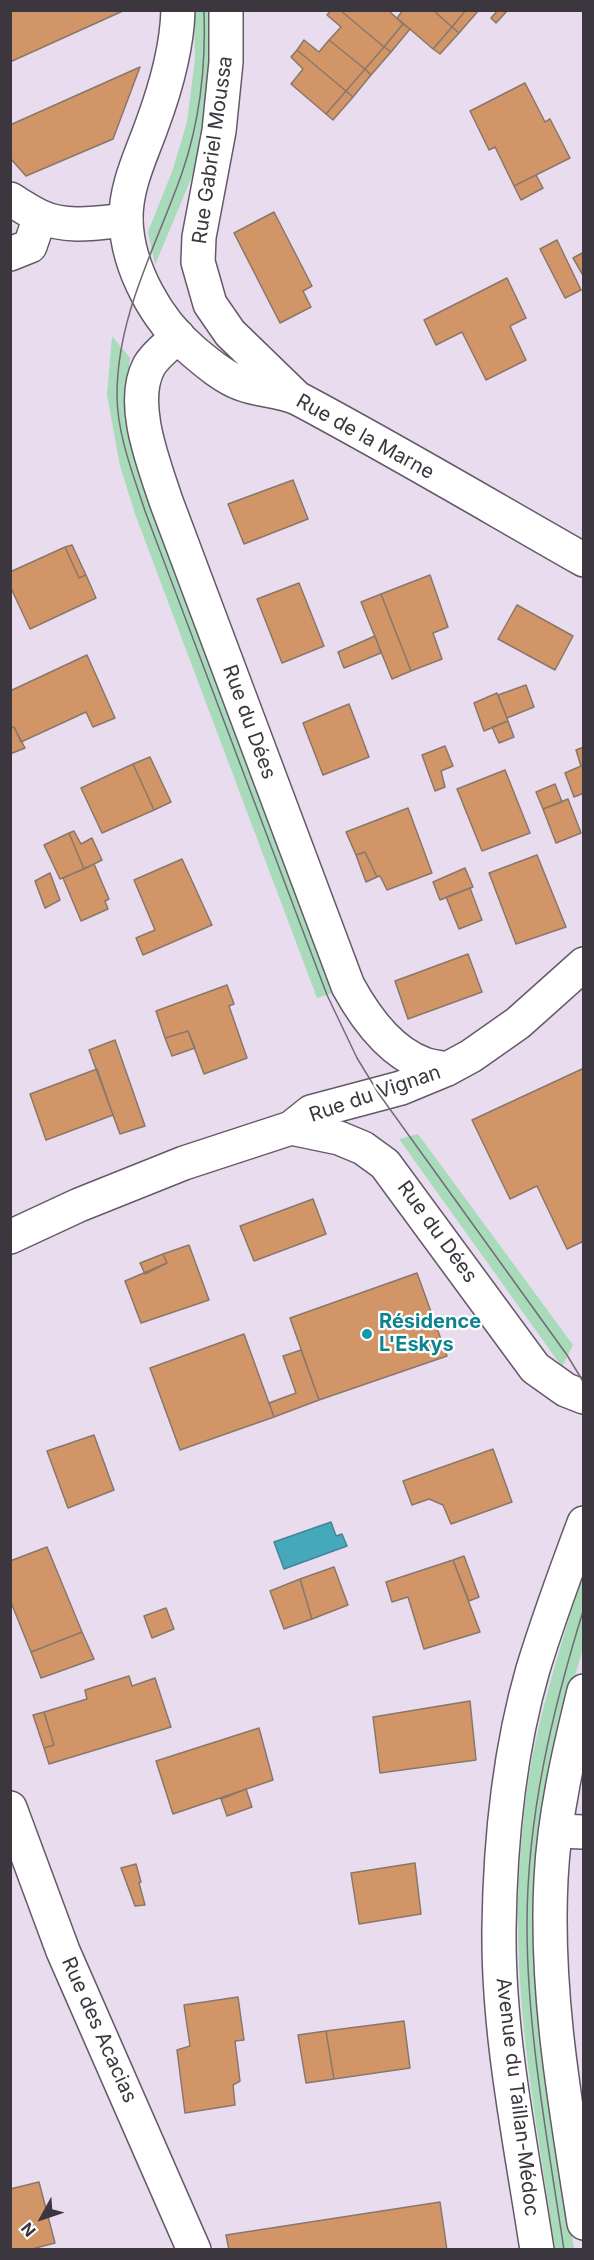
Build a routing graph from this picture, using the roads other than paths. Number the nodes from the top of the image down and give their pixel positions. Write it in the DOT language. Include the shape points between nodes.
graph roads {
  1 [pos="178,10"];
  2 [pos="226,10"];
  3 [pos="10,199"];
  4 [pos="40,217"];
  5 [pos="126,220"];
  6 [pos="10,254"];
  7 [pos="178,336"];
  8 [pos="296,397"];
  9 [pos="584,560"];
  10 [pos="584,964"];
  11 [pos="447,1069"];
  12 [pos="291,1128"];
  13 [pos="10,1237"];
  14 [pos="584,1397"];
  15 [pos="584,1523"];
  16 [pos="584,1690"];
  17 [pos="10,1808"];
  18 [pos="570,1831"];
  19 [pos="584,2223"];
  20 [pos="194,2250"];
  21 [pos="537,2250"];
  1 -- 5 [label="street" via="169,70 132,179"];
  2 -- 8 [label="street, Rue Gabriel Moussa" via="226,62 219,131 198,262 210,304 230,333"];
  3 -- 4 [label="street"];
  4 -- 5 [label="street" via="64,224"];
  4 -- 6 [label="street" via="30,246"];
  5 -- 7 [label="street, Rue de la Marne" via="140,278 156,308"];
  7 -- 8 [label="street, Rue de la Marne" via="208,364 241,384"];
  7 -- 11 [label="street, Rue du Dées" via="149,366 143,389 142,411 151,456 166,501 348,986 393,1046 425,1065"];
  8 -- 9 [label="street, Rue de la Marne"];
  10 -- 11 [label="street, Rue du Vignan" via="518,1023"];
  11 -- 12 [label="street, Rue du Vignan" via="401,1088 311,1112"];
  12 -- 13 [label="street, Rue du Vignan" via="184,1163 79,1204"];
  12 -- 14 [label="street, Rue du Dées" via="339,1138 363,1148 385,1164 535,1368 566,1390"];
  15 -- 21 [label="street, Avenue du Taillan-Médoc" via="533,1670 507,1799 502,1863 502,1994"];
  16 -- 18 [label="street" via="569,1750"];
  17 -- 20 [label="street, Rue des Acacias" via="63,1951"];
  18 -- 19 [label="street" via="551,1876 549,1927 558,2057"];
}
